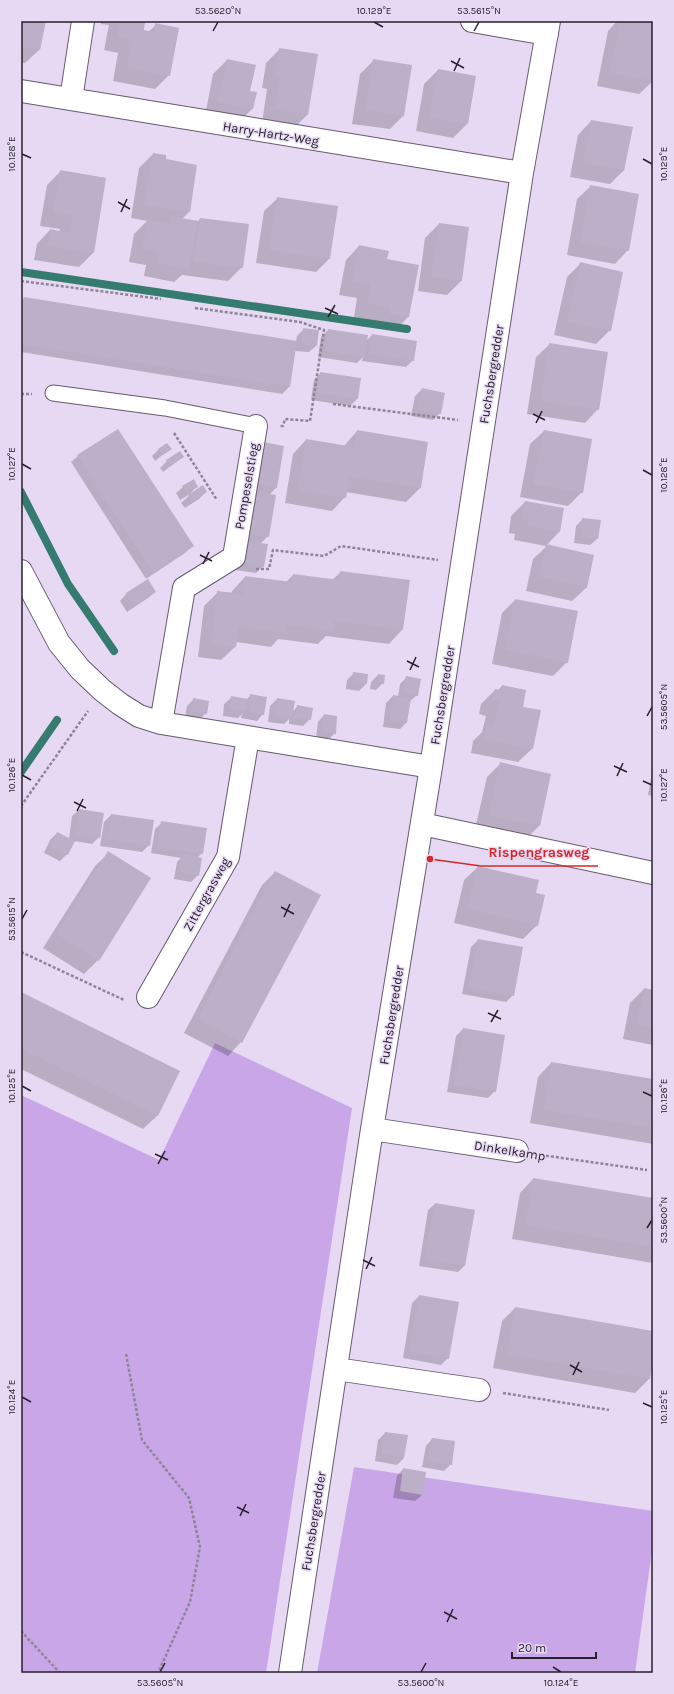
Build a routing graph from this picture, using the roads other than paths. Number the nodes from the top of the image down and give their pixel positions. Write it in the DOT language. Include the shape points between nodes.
graph roads {
  1 [pos="83,21"];
  2 [pos="472,21"];
  3 [pos="548,27"];
  4 [pos="21,91"];
  5 [pos="71,99"];
  6 [pos="522,174"];
  7 [pos="53,393"];
  8 [pos="256,426"];
  9 [pos="21,571"];
  10 [pos="161,722"];
  11 [pos="248,736"];
  12 [pos="431,767"];
  13 [pos="422,824"];
  14 [pos="653,873"];
  15 [pos="148,997"];
  16 [pos="372,1129"];
  17 [pos="517,1151"];
  18 [pos="336,1369"];
  19 [pos="479,1390"];
  20 [pos="290,1673"];
  1 -- 5 [label="street"];
  2 -- 3 [label="street"];
  3 -- 6 [label="street, Fuchsbergredder"];
  4 -- 5 [label="street, Harry-Hartz-Weg"];
  5 -- 6 [label="street, Harry-Hartz-Weg"];
  6 -- 12 [label="street, Fuchsbergredder"];
  7 -- 8 [label="lane, Pompeselstieg" via="165,408"];
  8 -- 10 [label="street, Pompeselstieg" via="234,557 184,588"];
  9 -- 10 [label="street" via="59,643 80,669 102,690 138,716"];
  10 -- 11 [label="street"];
  11 -- 12 [label="street"];
  11 -- 15 [label="street, Zittergrasweg" via="228,857"];
  12 -- 13 [label="street, Fuchsbergredder"];
  13 -- 14 [label="street"];
  13 -- 16 [label="street, Fuchsbergredder"];
  16 -- 17 [label="street, Dinkelkamp"];
  16 -- 18 [label="street, Fuchsbergredder"];
  18 -- 19 [label="street"];
  18 -- 20 [label="street, Fuchsbergredder"];
}
